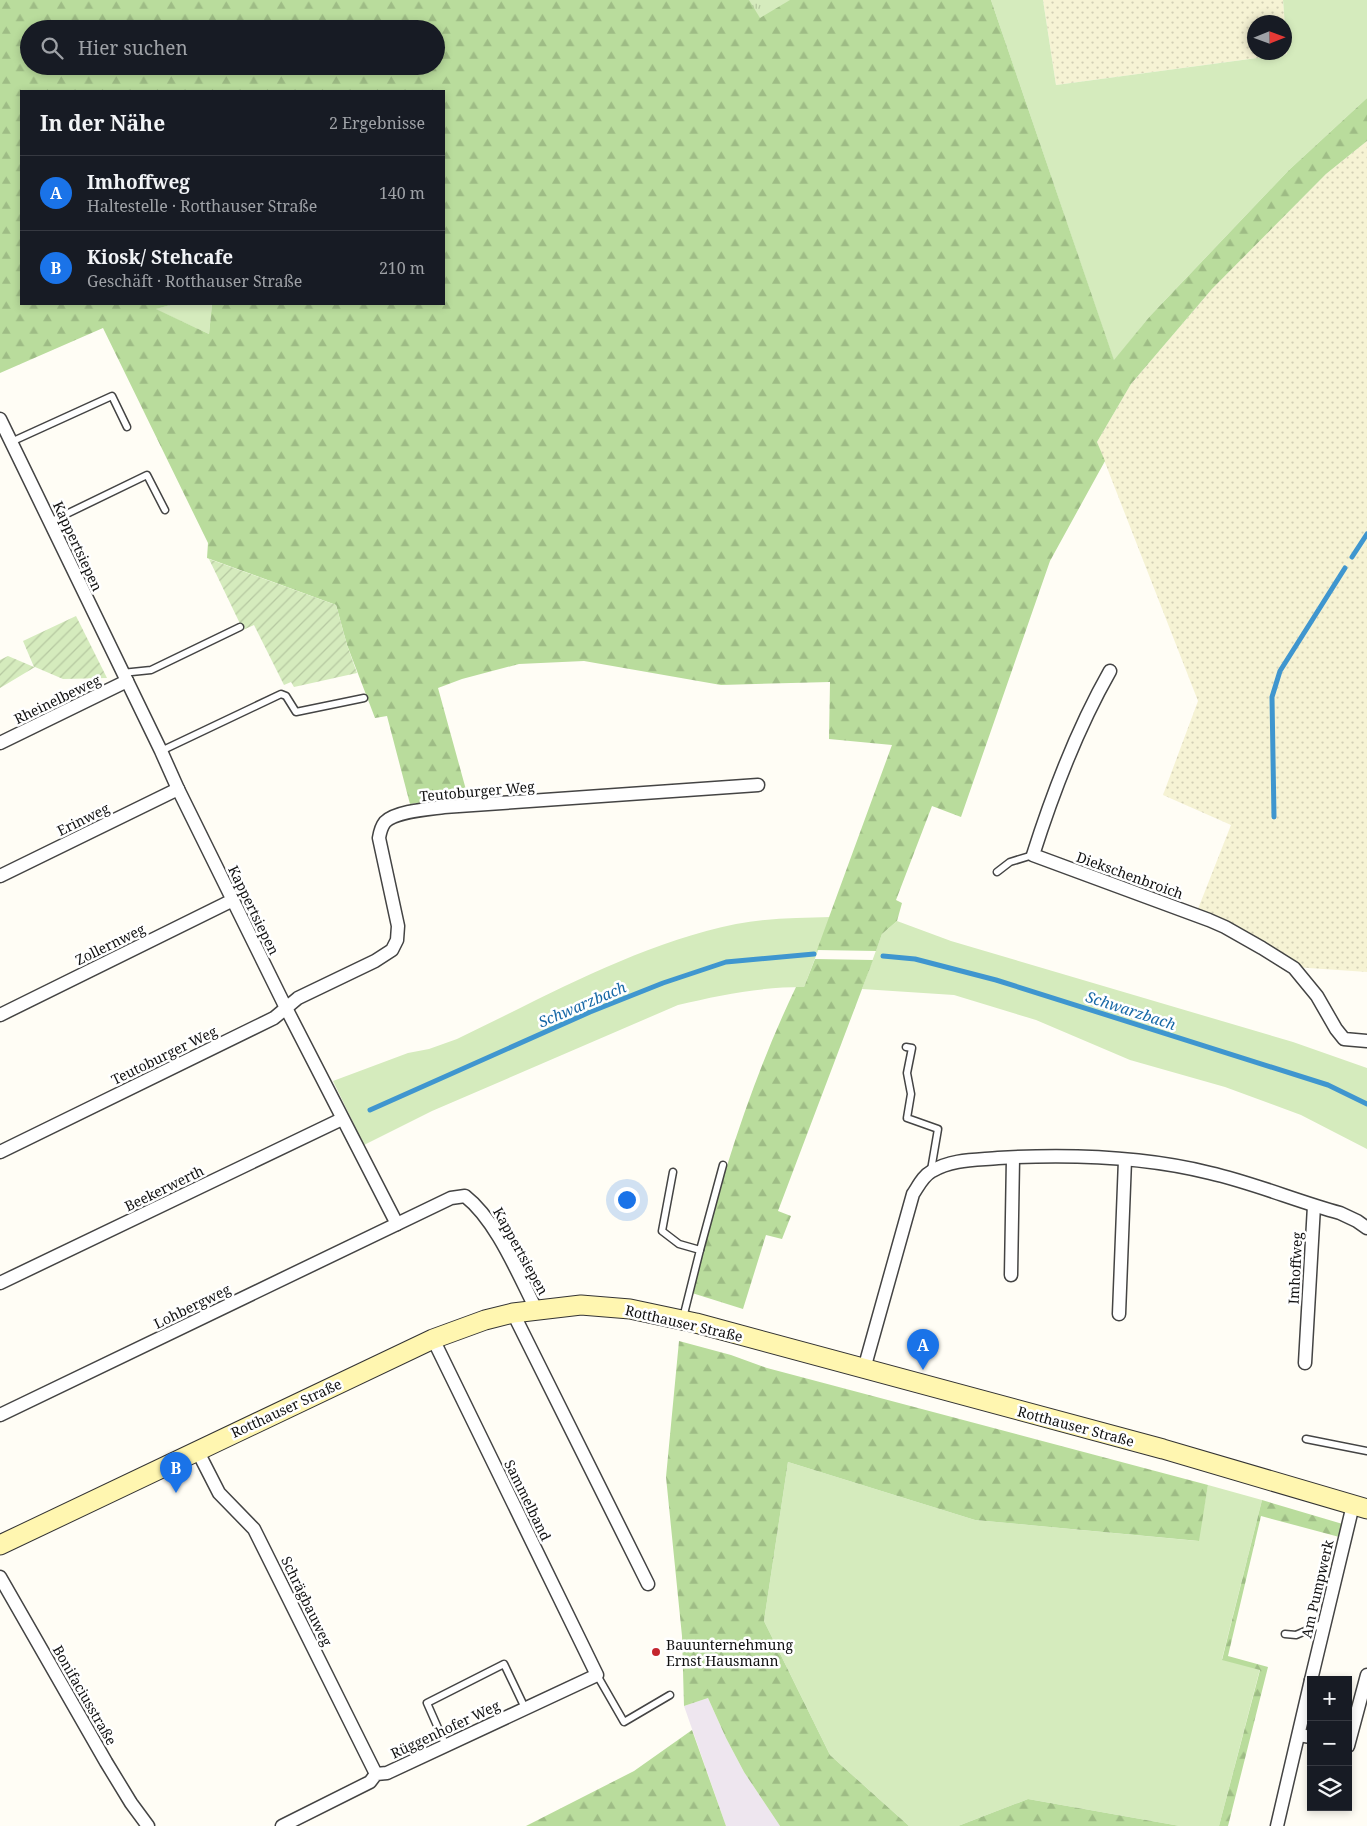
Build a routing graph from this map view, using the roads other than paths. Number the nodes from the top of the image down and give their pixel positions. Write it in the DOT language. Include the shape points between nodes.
graph roads {
  1 [pos="0,419"];
  2 [pos="127,427"];
  3 [pos="11,442"];
  4 [pos="165,510"];
  5 [pos="50,522"];
  6 [pos="240,627"];
  7 [pos="1110,672"];
  8 [pos="124,677"];
  9 [pos="364,698"];
  10 [pos="0,743"];
  11 [pos="161,751"];
  12 [pos="758,785"];
  13 [pos="178,789"];
  14 [pos="1033,855"];
  15 [pos="997,872"];
  16 [pos="0,876"];
  17 [pos="233,900"];
  18 [pos="286,1008"];
  19 [pos="0,1015"];
  20 [pos="1367,1041"];
  21 [pos="906,1047"];
  22 [pos="342,1119"];
  23 [pos="0,1152"];
  24 [pos="1013,1158"];
  25 [pos="1125,1160"];
  26 [pos="722,1165"];
  27 [pos="931,1171"];
  28 [pos="674,1172"];
  29 [pos="1314,1206"];
  30 [pos="397,1224"];
  31 [pos="1367,1228"];
  32 [pos="700,1250"];
  33 [pos="1011,1275"];
  34 [pos="0,1283"];
  35 [pos="536,1309"];
  36 [pos="513,1313"];
  37 [pos="1119,1314"];
  38 [pos="683,1320"];
  39 [pos="433,1339"];
  40 [pos="1305,1363"];
  41 [pos="864,1369"];
  42 [pos="0,1415"];
  43 [pos="1306,1439"];
  44 [pos="198,1450"];
  45 [pos="1367,1451"];
  46 [pos="1360,1507"];
  47 [pos="0,1546"];
  48 [pos="0,1577"];
  49 [pos="648,1584"];
  50 [pos="1324,1622"];
  51 [pos="1285,1634"];
  52 [pos="597,1675"];
  53 [pos="1367,1675"];
  54 [pos="1312,1676"];
  55 [pos="670,1695"];
  56 [pos="524,1708"];
  57 [pos="1307,1717"];
  58 [pos="1352,1731"];
  59 [pos="1305,1736"];
  60 [pos="446,1746"];
  61 [pos="376,1774"];
  62 [pos="148,1826"];
  63 [pos="282,1826"];
  64 [pos="1277,1826"];
  1 -- 3 [label="street, Kappertsiepen"];
  2 -- 3 [label="lane" via="112,396"];
  3 -- 5 [label="street, Kappertsiepen"];
  4 -- 5 [label="lane" via="147,475"];
  5 -- 8 [label="street, Kappertsiepen"];
  6 -- 8 [label="lane" via="152,670"];
  7 -- 14 [label="street" via="1068,757"];
  8 -- 10 [label="street, Rheinelbeweg"];
  8 -- 11 [label="street, Kappertsiepen"];
  9 -- 11 [label="lane" via="296,712 286,696 281,694"];
  11 -- 13 [label="street, Kappertsiepen"];
  12 -- 18 [label="street, Teutoburger Weg" via="444,807 388,820 383,824 380,838 398,926 392,950 298,998"];
  13 -- 16 [label="street, Erinweg"];
  13 -- 17 [label="street, Kappertsiepen"];
  14 -- 15 [label="lane" via="1010,862"];
  14 -- 20 [label="street, Diekschenbroich" via="1225,926 1294,968 1318,996 1344,1039"];
  17 -- 18 [label="street, Kappertsiepen"];
  17 -- 19 [label="street, Zollernweg"];
  18 -- 22 [label="street, Kappertsiepen"];
  18 -- 23 [label="street, Teutoburger Weg" via="274,1018"];
  21 -- 27 [label="lane" via="912,1048 907,1073 911,1094 907,1118 938,1129"];
  22 -- 30 [label="street, Kappertsiepen"];
  22 -- 34 [label="street, Beekerwerth"];
  24 -- 25 [label="street"];
  24 -- 27 [label="street" via="953,1162"];
  24 -- 33 [label="street"];
  25 -- 29 [label="street" via="1210,1173"];
  25 -- 37 [label="street"];
  26 -- 32 [label="lane"];
  27 -- 41 [label="street" via="923,1177 914,1194"];
  28 -- 32 [label="lane" via="662,1231 679,1244"];
  29 -- 31 [label="street" via="1357,1221"];
  29 -- 40 [label="street, Imhoffweg"];
  30 -- 35 [label="street, Kappertsiepen" via="451,1198 465,1196 490,1222"];
  30 -- 42 [label="street, Lohbergweg"];
  32 -- 38 [label="lane"];
  35 -- 36 [label="main road, Rotthauser Straße"];
  35 -- 38 [label="main road, Rotthauser Straße" via="581,1305 630,1308"];
  36 -- 39 [label="main road, Rotthauser Straße"];
  36 -- 49 [label="street"];
  38 -- 41 [label="main road, Rotthauser Straße"];
  39 -- 44 [label="main road, Rotthauser Straße"];
  39 -- 52 [label="street, Sammelband"];
  41 -- 46 [label="main road, Rotthauser Straße" via="1163,1449"];
  43 -- 45 [label="lane"];
  44 -- 47 [label="main road, Rotthauser Straße"];
  44 -- 61 [label="street, Schrägbauweg" via="219,1493 254,1529"];
  46 -- 50 [label="street, Am Pumpwerk"];
  48 -- 62 [label="street, Bonifaciusstraße" via="106,1762"];
  50 -- 51 [label="lane" via="1296,1635"];
  50 -- 54 [label="street, Am Pumpwerk"];
  52 -- 55 [label="lane" via="624,1722"];
  52 -- 56 [label="street, Rüggenhofer Weg"];
  53 -- 58 [label="street"];
  56 -- 60 [label="street, Rüggenhofer Weg"];
  56 -- 60 [label="lane" via="504,1664 427,1703"];
  57 -- 59 [label="street, Am Pumpwerk"];
  59 -- 64 [label="street, Am Pumpwerk"];
  60 -- 61 [label="street, Rüggenhofer Weg" via="387,1773"];
  61 -- 63 [label="street, Rüggenhofer Weg" via="370,1782"];
}
